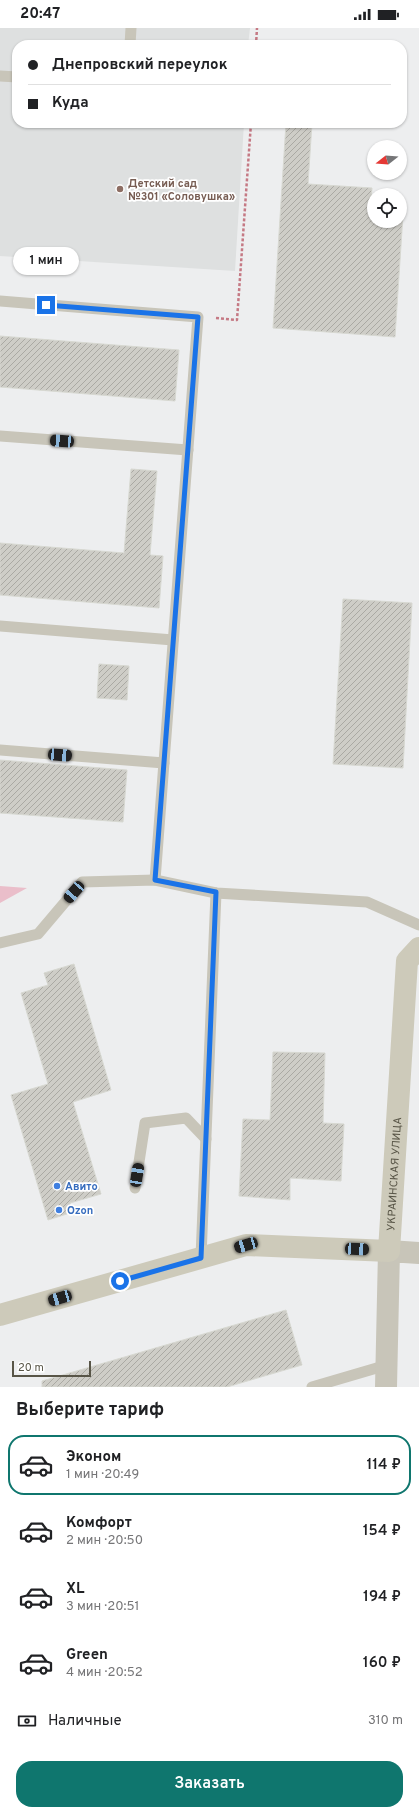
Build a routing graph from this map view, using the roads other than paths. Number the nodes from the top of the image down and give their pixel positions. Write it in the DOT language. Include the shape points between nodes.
graph roads {
  1 [pos="131,28"];
  2 [pos="130,40"];
  3 [pos="0,76"];
  4 [pos="12,77"];
  5 [pos="0,301"];
  6 [pos="0,436"];
  7 [pos="188,450"];
  8 [pos="0,626"];
  9 [pos="173,640"];
  10 [pos="0,750"];
  11 [pos="164,763"];
  12 [pos="155,880"];
  13 [pos="216,892"];
  14 [pos="419,925"];
  15 [pos="0,943"];
  16 [pos="413,955"];
  17 [pos="206,1139"];
  18 [pos="135,1188"];
  19 [pos="389,1251"];
  20 [pos="419,1253"];
  21 [pos="201,1258"];
  22 [pos="0,1315"];
  23 [pos="387,1365"];
  24 [pos="312,1387"];
  25 [pos="386,1387"];
  1 -- 2 [label="lane"];
  3 -- 4 [label="lane"];
  5 -- 7 [label="lane" via="198,317"];
  6 -- 7 [label="lane"];
  7 -- 9 [label="lane"];
  8 -- 9 [label="lane"];
  9 -- 11 [label="lane"];
  10 -- 11 [label="lane"];
  11 -- 12 [label="lane"];
  12 -- 13 [label="lane"];
  12 -- 15 [label="lane" via="82,882 38,934"];
  13 -- 14 [label="lane" via="367,902"];
  13 -- 17 [label="lane"];
  16 -- 19 [label="street, УКРАИНСКАЯ УЛИЦА"];
  17 -- 18 [label="lane" via="186,1118 145,1123"];
  17 -- 21 [label="lane"];
  19 -- 20 [label="street"];
  19 -- 21 [label="street" via="246,1245"];
  19 -- 23 [label="street, УКРАИНСКАЯ УЛИЦА"];
  21 -- 22 [label="street"];
  23 -- 24 [label="lane"];
  23 -- 25 [label="street, УКРАИНСКАЯ УЛИЦА"];
}
